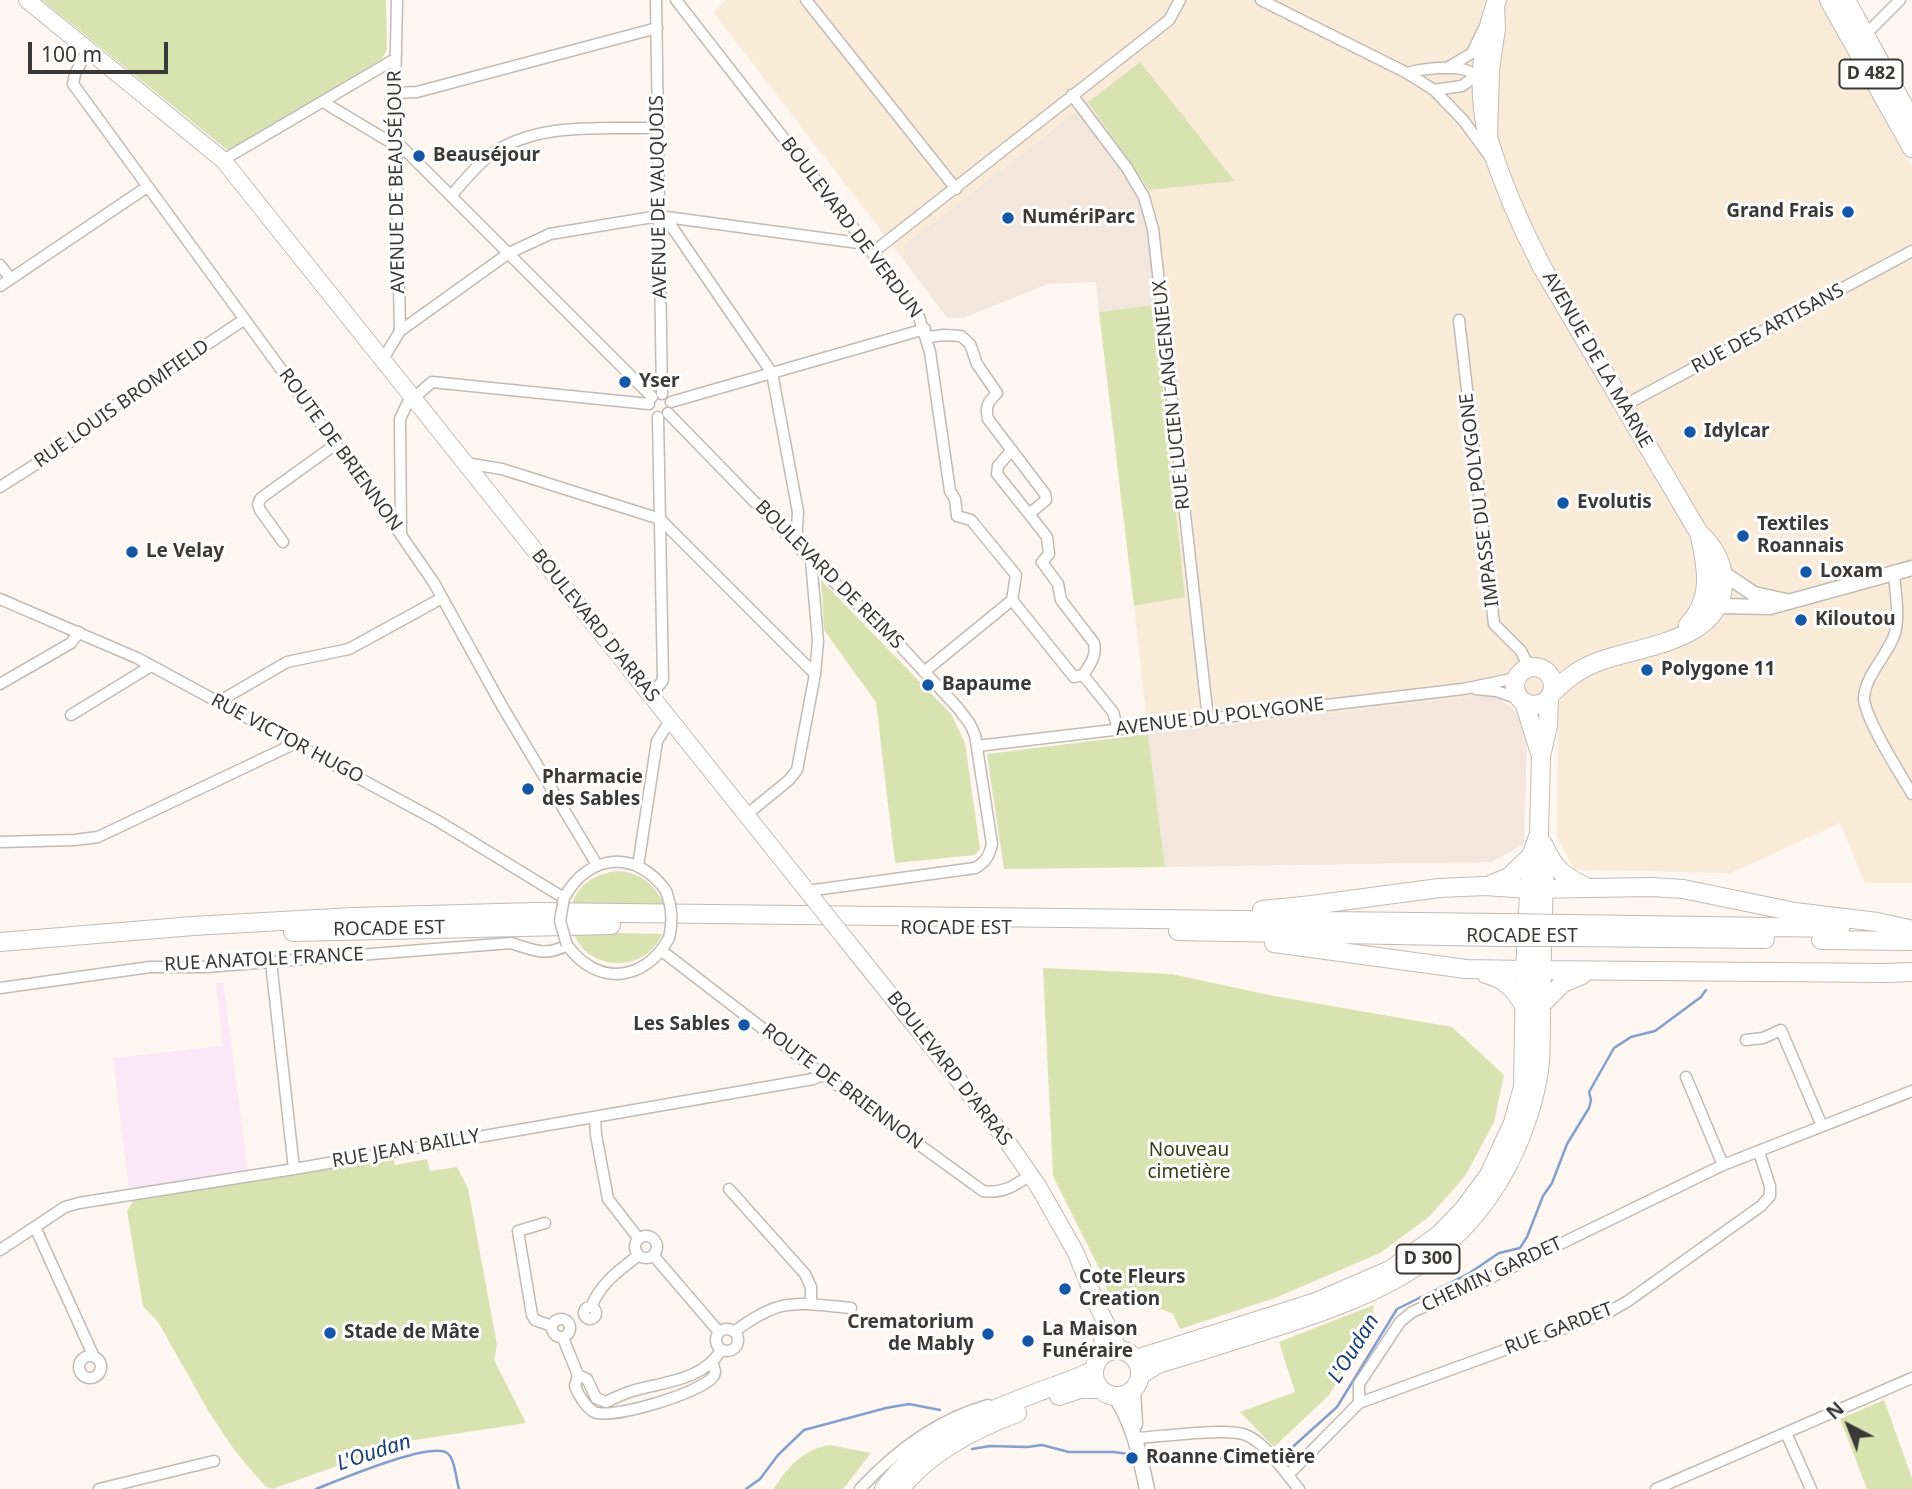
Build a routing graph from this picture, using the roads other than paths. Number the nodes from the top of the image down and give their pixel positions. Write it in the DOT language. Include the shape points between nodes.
graph roads {
  1 [pos="27,0"];
  2 [pos="397,0"];
  3 [pos="656,0"];
  4 [pos="676,0"];
  5 [pos="806,0"];
  6 [pos="1180,0"];
  7 [pos="1261,0"];
  8 [pos="1829,0"];
  9 [pos="1846,0"];
  10 [pos="1900,0"];
  11 [pos="1496,3"];
  12 [pos="657,28"];
  13 [pos="1859,40"];
  14 [pos="87,51"];
  15 [pos="1492,51"];
  16 [pos="395,59"];
  17 [pos="1447,68"];
  18 [pos="1407,73"];
  19 [pos="1482,80"];
  20 [pos="1434,90"];
  21 [pos="395,93"];
  22 [pos="1072,95"];
  23 [pos="323,102"];
  24 [pos="1912,121"];
  25 [pos="658,128"];
  26 [pos="396,145"];
  27 [pos="1912,148"];
  28 [pos="223,160"];
  29 [pos="1496,166"];
  30 [pos="147,187"];
  31 [pos="956,189"];
  32 [pos="451,195"];
  33 [pos="662,217"];
  34 [pos="869,248"];
  35 [pos="1912,251"];
  36 [pos="509,253"];
  37 [pos="0,265"];
  38 [pos="11,279"];
  39 [pos="0,286"];
  40 [pos="244,320"];
  41 [pos="1459,320"];
  42 [pos="400,331"];
  43 [pos="926,333"];
  44 [pos="383,359"];
  45 [pos="772,373"];
  46 [pos="414,397"];
  47 [pos="660,404"];
  48 [pos="1623,406"];
  49 [pos="336,444"];
  50 [pos="1012,451"];
  51 [pos="465,463"];
  52 [pos="0,487"];
  53 [pos="1029,513"];
  54 [pos="660,519"];
  55 [pos="1699,533"];
  56 [pos="401,534"];
  57 [pos="283,542"];
  58 [pos="796,545"];
  59 [pos="811,560"];
  60 [pos="1912,568"];
  61 [pos="1723,573"];
  62 [pos="1894,573"];
  63 [pos="442,598"];
  64 [pos="0,599"];
  65 [pos="1012,600"];
  66 [pos="1794,603"];
  67 [pos="1720,606"];
  68 [pos="79,632"];
  69 [pos="1663,642"];
  70 [pos="1599,662"];
  71 [pos="151,666"];
  72 [pos="1529,671"];
  73 [pos="924,672"];
  74 [pos="815,674"];
  75 [pos="1083,676"];
  76 [pos="0,684"];
  77 [pos="1463,689"];
  78 [pos="1550,695"];
  79 [pos="651,696"];
  80 [pos="1522,701"];
  81 [pos="218,702"];
  82 [pos="71,715"];
  83 [pos="1208,719"];
  84 [pos="670,721"];
  85 [pos="1118,729"];
  86 [pos="296,743"];
  87 [pos="977,746"];
  88 [pos="1541,756"];
  89 [pos="1912,794"];
  90 [pos="745,816"];
  91 [pos="0,842"];
  92 [pos="1539,847"];
  93 [pos="597,865"];
  94 [pos="638,866"];
  95 [pos="1485,886"];
  96 [pos="1587,888"];
  97 [pos="1536,889"];
  98 [pos="811,896"];
  99 [pos="564,898"];
  100 [pos="1218,919"];
  101 [pos="1843,929"];
  102 [pos="1503,930"];
  103 [pos="1181,931"];
  104 [pos="1911,933"];
  105 [pos="0,942"];
  106 [pos="567,945"];
  107 [pos="662,951"];
  108 [pos="0,954"];
  109 [pos="271,962"];
  110 [pos="1466,969"];
  111 [pos="1534,970"];
  112 [pos="1647,972"];
  113 [pos="1912,973"];
  114 [pos="0,988"];
  115 [pos="1533,1006"];
  116 [pos="1746,1040"];
  117 [pos="823,1074"];
  118 [pos="1686,1077"];
  119 [pos="1912,1091"];
  120 [pos="595,1117"];
  121 [pos="1822,1126"];
  122 [pos="1759,1152"];
  123 [pos="1723,1165"];
  124 [pos="294,1169"];
  125 [pos="1030,1175"];
  126 [pos="729,1189"];
  127 [pos="545,1223"];
  128 [pos="35,1227"];
  129 [pos="639,1239"];
  130 [pos="0,1250"];
  131 [pos="639,1255"];
  132 [pos="653,1255"];
  133 [pos="811,1304"];
  134 [pos="851,1308"];
  135 [pos="570,1325"];
  136 [pos="552,1326"];
  137 [pos="719,1332"];
  138 [pos="734,1332"];
  139 [pos="563,1338"];
  140 [pos="721,1350"];
  141 [pos="1111,1352"];
  142 [pos="93,1357"];
  143 [pos="712,1362"];
  144 [pos="1094,1370"];
  145 [pos="578,1374"];
  146 [pos="1137,1375"];
  147 [pos="1912,1378"];
  148 [pos="1107,1393"];
  149 [pos="1050,1396"];
  150 [pos="1359,1403"];
  151 [pos="1786,1433"];
  152 [pos="1138,1448"];
  153 [pos="214,1461"];
  154 [pos="1285,1470"];
  155 [pos="99,1489"];
  156 [pos="860,1489"];
  157 [pos="884,1489"];
  158 [pos="900,1489"];
  159 [pos="1147,1489"];
  160 [pos="1299,1489"];
  161 [pos="1656,1489"];
  162 [pos="1811,1489"];
  1 -- 14 [label="main road, BOULEVARD D'ARRAS"];
  2 -- 16 [label="street, AVENUE DE BEAUSÉJOUR"];
  3 -- 12 [label="street, AVENUE DE VAUQUOIS"];
  4 -- 34 [label="street, BOULEVARD DE VERDUN"];
  5 -- 31 [label="street"];
  6 -- 22 [label="street" via="1169,20"];
  7 -- 18 [label="street"];
  8 -- 13 [label="main road, D 482"];
  9 -- 13 [label="main road, D 482"];
  10 -- 13 [label="street"];
  11 -- 15 [label="main road, AVENUE DE LA MARNE"];
  11 -- 17 [label="street" via="1472,53"];
  11 -- 19 [label="main road, AVENUE DE LA MARNE" via="1485,36"];
  12 -- 21 [label="street" via="417,92"];
  12 -- 25 [label="street, AVENUE DE VAUQUOIS"];
  13 -- 24 [label="main road, D 482"];
  13 -- 27 [label="main road, D 482"];
  14 -- 28 [label="main road, BOULEVARD D'ARRAS"];
  14 -- 30 [label="street, ROUTE DE BRIENNON" via="73,84"];
  15 -- 19 [label="main road, AVENUE DE LA MARNE"];
  15 -- 19 [label="street"];
  16 -- 21 [label="street, AVENUE DE BEAUSÉJOUR"];
  16 -- 23 [label="street"];
  17 -- 18 [label="street"];
  17 -- 19 [label="street" via="1469,71"];
  18 -- 20 [label="street"];
  19 -- 20 [label="street"];
  19 -- 29 [label="main road, AVENUE DE LA MARNE" via="1482,112"];
  20 -- 29 [label="street" via="1463,120"];
  21 -- 26 [label="street, AVENUE DE BEAUSÉJOUR"];
  22 -- 31 [label="street"];
  22 -- 83 [label="street, RUE LUCIEN LANGENIEUX" via="1127,168 1144,197 1153,229"];
  23 -- 26 [label="street, BOULEVARD DE REIMS"];
  23 -- 28 [label="street"];
  25 -- 32 [label="street" via="566,129 521,139 490,155"];
  25 -- 33 [label="street, AVENUE DE VAUQUOIS"];
  26 -- 32 [label="street, BOULEVARD DE REIMS"];
  26 -- 42 [label="street, AVENUE DE BEAUSÉJOUR"];
  28 -- 44 [label="main road, BOULEVARD D'ARRAS"];
  29 -- 48 [label="main road, AVENUE DE LA MARNE" via="1526,236"];
  30 -- 38 [label="street"];
  30 -- 40 [label="street, ROUTE DE BRIENNON"];
  31 -- 34 [label="street"];
  32 -- 36 [label="street, BOULEVARD DE REIMS"];
  33 -- 34 [label="street"];
  33 -- 36 [label="street" via="550,234"];
  33 -- 45 [label="street"];
  33 -- 47 [label="street, AVENUE DE VAUQUOIS"];
  34 -- 43 [label="street, BOULEVARD DE VERDUN"];
  35 -- 48 [label="street, RUE DES ARTISANS"];
  36 -- 42 [label="street"];
  36 -- 47 [label="street, BOULEVARD DE REIMS"];
  37 -- 38 [label="street"];
  38 -- 39 [label="street"];
  40 -- 49 [label="street, ROUTE DE BRIENNON"];
  40 -- 52 [label="street, RUE LOUIS BROMFIELD"];
  41 -- 72 [label="street, IMPASSE DU POLYGONE" via="1494,624 1521,651"];
  42 -- 44 [label="street"];
  43 -- 45 [label="street"];
  43 -- 50 [label="street" via="961,336 970,344 977,364 997,393 988,402 988,419"];
  43 -- 65 [label="street, BOULEVARD DE VERDUN" via="957,516 971,520 1016,575"];
  44 -- 46 [label="main road, BOULEVARD D'ARRAS"];
  45 -- 47 [label="street"];
  45 -- 58 [label="street" via="797,512"];
  46 -- 47 [label="street" via="432,382"];
  46 -- 51 [label="main road, BOULEVARD D'ARRAS"];
  46 -- 56 [label="street" via="400,419"];
  47 -- 54 [label="street, AVENUE DE VAUQUOIS"];
  47 -- 58 [label="street, BOULEVARD DE REIMS"];
  48 -- 55 [label="main road, AVENUE DE LA MARNE"];
  49 -- 56 [label="street, ROUTE DE BRIENNON"];
  49 -- 57 [label="street" via="261,498 260,510"];
  50 -- 53 [label="street" via="998,466 997,474"];
  50 -- 53 [label="street" via="1045,494 1046,500"];
  51 -- 54 [label="street" via="502,468"];
  51 -- 79 [label="main road, BOULEVARD D'ARRAS"];
  53 -- 75 [label="street" via="1046,537 1049,554 1042,562 1058,584 1061,600 1094,643 1096,651"];
  54 -- 74 [label="street"];
  54 -- 79 [label="street, AVENUE DE VAUQUOIS" via="663,680"];
  55 -- 61 [label="main road, AVENUE DE LA MARNE" via="1709,542"];
  55 -- 67 [label="street" via="1712,565 1714,594"];
  55 -- 69 [label="main road" via="1707,584 1701,608 1690,623"];
  56 -- 63 [label="street, ROUTE DE BRIENNON"];
  58 -- 59 [label="street, BOULEVARD DE REIMS"];
  59 -- 73 [label="street, BOULEVARD DE REIMS"];
  59 -- 74 [label="street" via="818,641"];
  60 -- 62 [label="street"];
  61 -- 66 [label="street" via="1754,594"];
  61 -- 67 [label="main road"];
  62 -- 66 [label="street"];
  62 -- 89 [label="street" via="1895,634 1864,698 1869,716"];
  63 -- 81 [label="street" via="349,649 287,662"];
  63 -- 93 [label="street, ROUTE DE BRIENNON"];
  64 -- 68 [label="street, RUE VICTOR HUGO"];
  65 -- 73 [label="street"];
  65 -- 75 [label="street" via="1074,677"];
  66 -- 67 [label="street"];
  67 -- 69 [label="main road, AVENUE DU POLYGONE" via="1695,630"];
  68 -- 71 [label="street, RUE VICTOR HUGO"];
  68 -- 76 [label="street" via="71,643"];
  69 -- 70 [label="main road, AVENUE DU POLYGONE"];
  70 -- 72 [label="main road, AVENUE DU POLYGONE"];
  70 -- 78 [label="main road, AVENUE DU POLYGONE" via="1569,677"];
  71 -- 81 [label="street, RUE VICTOR HUGO"];
  71 -- 82 [label="street"];
  72 -- 77 [label="street, AVENUE DU POLYGONE"];
  72 -- 78 [label="main road" via="1551,677"];
  72 -- 80 [label="main road" via="1515,688"];
  73 -- 87 [label="street, BOULEVARD DE REIMS" via="970,724"];
  74 -- 90 [label="street" via="797,769"];
  75 -- 85 [label="street" via="1113,712"];
  77 -- 80 [label="street, AVENUE DU POLYGONE" via="1496,691"];
  77 -- 83 [label="street, AVENUE DU POLYGONE"];
  78 -- 80 [label="main road" via="1536,705"];
  78 -- 88 [label="main road"];
  79 -- 84 [label="main road, BOULEVARD D'ARRAS"];
  80 -- 88 [label="main road"];
  81 -- 86 [label="street, RUE VICTOR HUGO"];
  83 -- 85 [label="street, AVENUE DU POLYGONE"];
  84 -- 90 [label="main road, BOULEVARD D'ARRAS"];
  84 -- 94 [label="street" via="657,741"];
  85 -- 87 [label="street, AVENUE DU POLYGONE"];
  86 -- 91 [label="street" via="98,837"];
  86 -- 99 [label="street, RUE VICTOR HUGO" via="438,821"];
  87 -- 98 [label="street, BOULEVARD DE REIMS" via="992,844 989,856 975,868"];
  88 -- 92 [label="main road"];
  90 -- 98 [label="main road, BOULEVARD D'ARRAS"];
  92 -- 95 [label="main road" via="1509,877"];
  92 -- 96 [label="main road" via="1557,870"];
  92 -- 97 [label="main road"];
  93 -- 94 [label="street"];
  93 -- 99 [label="street" via="577,877"];
  94 -- 107 [label="street, bridge" via="650,872 672,906 673,922"];
  95 -- 97 [label="main road"];
  95 -- 100 [label="main road" via="1405,891 1238,912"];
  96 -- 97 [label="main road"];
  96 -- 101 [label="main road" via="1683,889 1795,912"];
  97 -- 111 [label="main road, D 300"];
  98 -- 125 [label="main road, BOULEVARD D'ARRAS, bridge"];
  99 -- 106 [label="street, bridge" via="561,921"];
  100 -- 102 [label="main road, ROCADE EST"];
  100 -- 105 [label="main road, ROCADE EST" via="535,912 299,919"];
  101 -- 102 [label="main road, ROCADE EST, bridge"];
  101 -- 104 [label="main road, ROCADE EST"];
  102 -- 103 [label="main road, ROCADE EST"];
  103 -- 108 [label="main road, ROCADE EST" via="582,925 205,936"];
  103 -- 110 [label="main road" via="1195,937 1287,944"];
  106 -- 107 [label="street" via="584,964 608,973 633,971"];
  106 -- 109 [label="street, RUE ANATOLE FRANCE" via="551,952 511,943"];
  107 -- 117 [label="street, ROUTE DE BRIENNON"];
  109 -- 114 [label="street, RUE ANATOLE FRANCE" via="150,967"];
  109 -- 124 [label="street"];
  110 -- 111 [label="main road"];
  110 -- 115 [label="main road" via="1505,981"];
  111 -- 112 [label="main road"];
  111 -- 115 [label="main road, D 300"];
  112 -- 113 [label="main road"];
  112 -- 115 [label="main road" via="1578,975"];
  115 -- 146 [label="main road, D 300" via="1523,1087 1513,1123 1489,1175 1440,1234 1363,1283"];
  116 -- 121 [label="street" via="1781,1030"];
  117 -- 120 [label="street, RUE JEAN BAILLY"];
  117 -- 125 [label="street, ROUTE DE BRIENNON" via="983,1191 1009,1190"];
  118 -- 123 [label="street"];
  119 -- 121 [label="street, CHEMIN GARDET"];
  120 -- 124 [label="street, RUE JEAN BAILLY"];
  120 -- 129 [label="street" via="608,1199"];
  121 -- 122 [label="street, CHEMIN GARDET"];
  122 -- 123 [label="street, CHEMIN GARDET"];
  122 -- 150 [label="street, RUE GARDET" via="1770,1196 1628,1301 1609,1312"];
  123 -- 150 [label="street, CHEMIN GARDET" via="1412,1312 1400,1322 1359,1384"];
  124 -- 128 [label="street, RUE JEAN BAILLY" via="79,1203"];
  125 -- 141 [label="main road, BOULEVARD D'ARRAS" via="1074,1251"];
  126 -- 133 [label="street" via="805,1274"];
  127 -- 136 [label="street" via="518,1231 532,1315"];
  128 -- 130 [label="street, RUE JEAN BAILLY"];
  128 -- 142 [label="street"];
  129 -- 131 [label="street" via="635,1247"];
  129 -- 132 [label="street" via="648,1236 655,1240"];
  131 -- 132 [label="street"];
  131 -- 135 [label="street" via="613,1274 588,1312"];
  132 -- 137 [label="street"];
  133 -- 134 [label="street"];
  133 -- 138 [label="street" via="766,1310"];
  135 -- 136 [label="street" via="560,1319"];
  135 -- 139 [label="street"];
  136 -- 139 [label="street" via="556,1336"];
  137 -- 138 [label="street"];
  137 -- 140 [label="street" via="715,1340"];
  138 -- 140 [label="street" via="736,1347 729,1352"];
  139 -- 145 [label="street"];
  140 -- 143 [label="street"];
  141 -- 144 [label="main road" via="1097,1361"];
  141 -- 146 [label="main road" via="1130,1353"];
  143 -- 145 [label="street" via="687,1377 606,1402 596,1398 587,1379"];
  143 -- 145 [label="street" via="714,1376 688,1392 604,1415 586,1405 575,1386"];
  144 -- 148 [label="main road" via="1094,1379"];
  144 -- 149 [label="main road"];
  146 -- 148 [label="main road" via="1122,1396"];
  146 -- 152 [label="street"];
  147 -- 151 [label="street"];
  148 -- 149 [label="main road" via="1080,1389"];
  148 -- 152 [label="street" via="1124,1412"];
  149 -- 156 [label="street" via="983,1406 953,1417 904,1448"];
  149 -- 157 [label="main road" via="982,1414 951,1430 907,1463"];
  149 -- 158 [label="main road" via="959,1439 924,1464"];
  150 -- 154 [label="street"];
  151 -- 161 [label="street"];
  151 -- 162 [label="street"];
  152 -- 154 [label="street" via="1225,1432 1247,1435"];
  152 -- 159 [label="street"];
  153 -- 155 [label="street"];
  154 -- 160 [label="street"];
}
